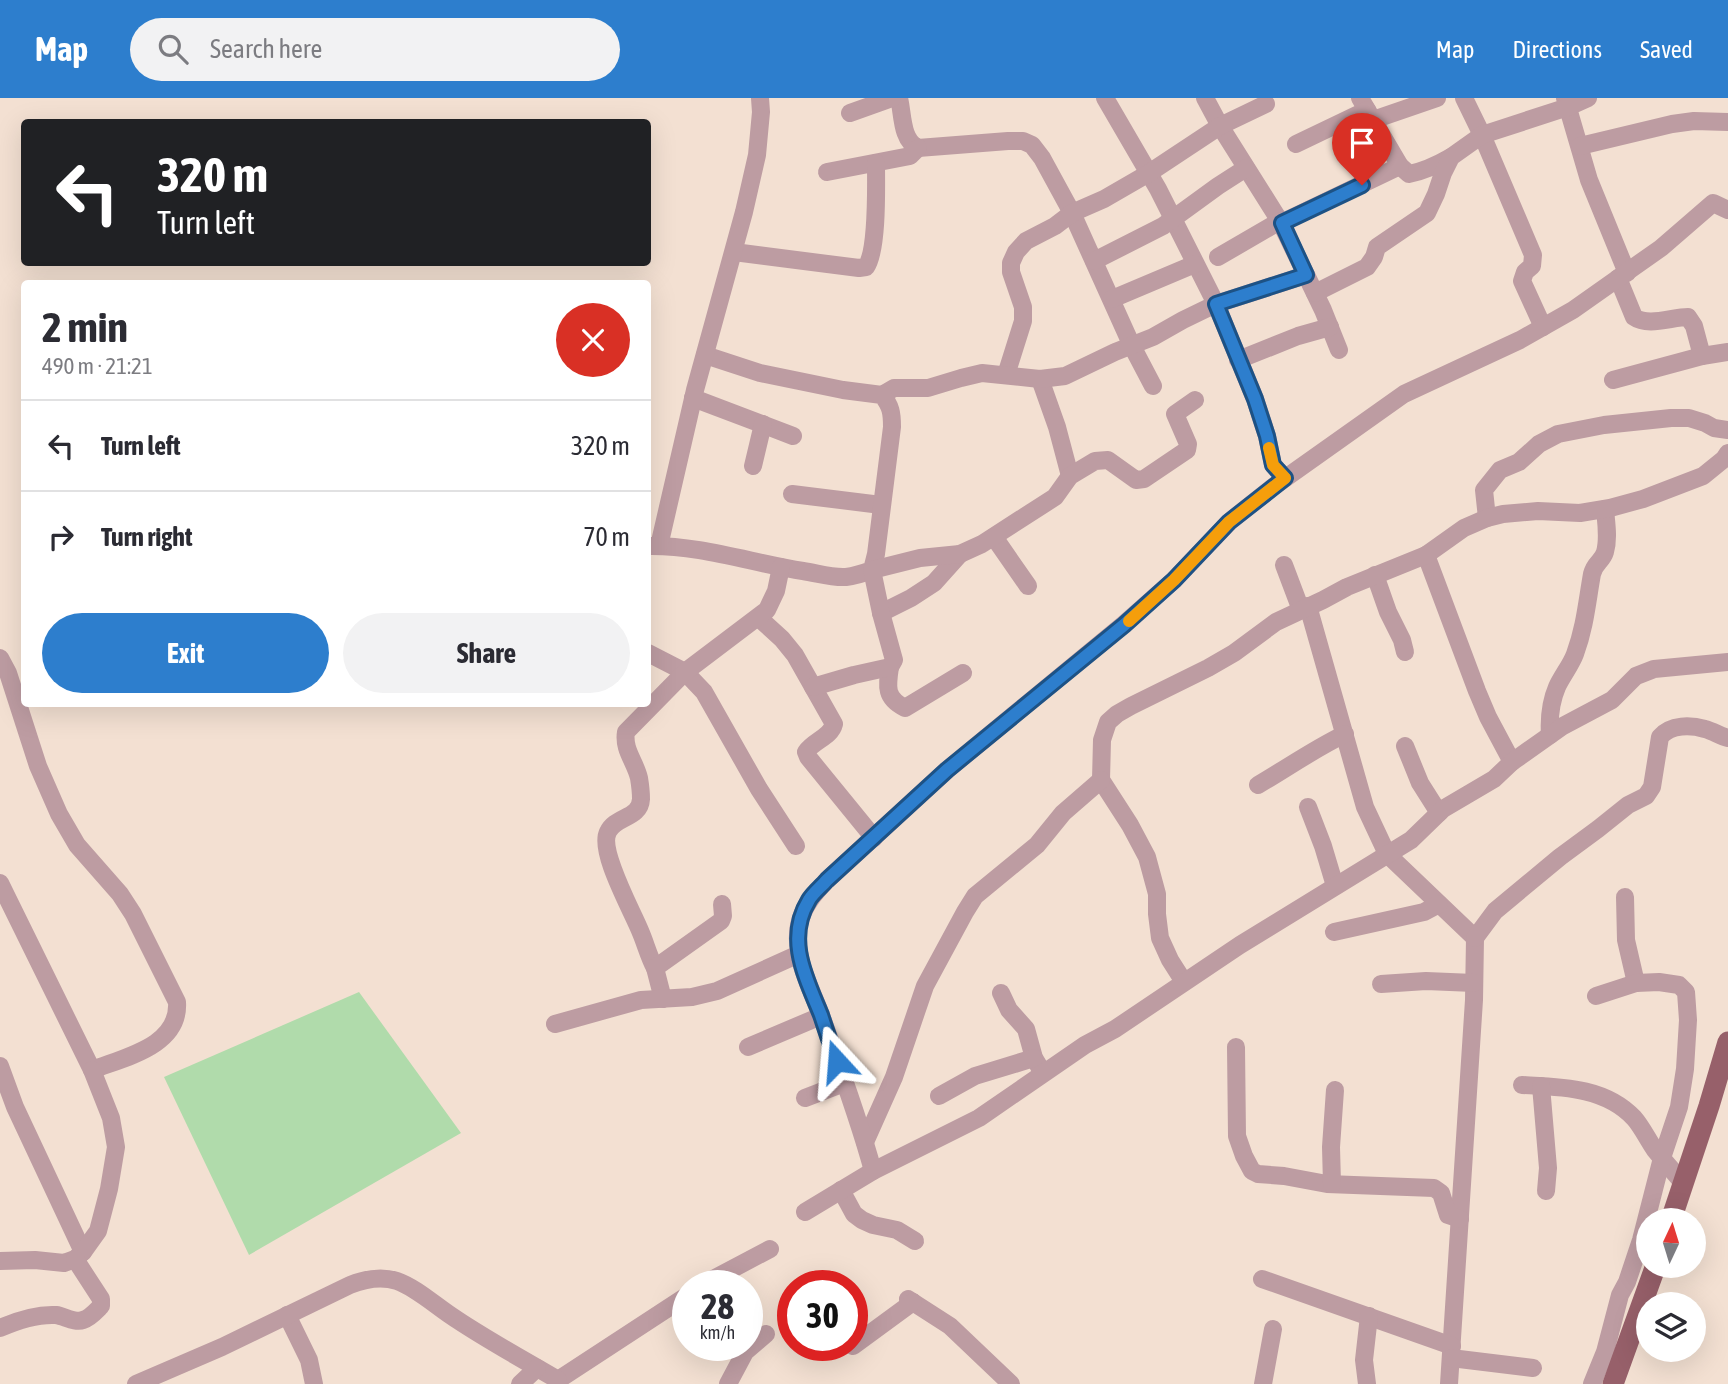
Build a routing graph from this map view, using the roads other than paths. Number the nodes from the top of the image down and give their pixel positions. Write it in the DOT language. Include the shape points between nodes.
graph roads {
  1 [pos="760,98"];
  2 [pos="892,98"];
  3 [pos="899,98"];
  4 [pos="1105,98"];
  5 [pos="1205,98"];
  6 [pos="1437,98"];
  7 [pos="1464,98"];
  8 [pos="1588,98"];
  9 [pos="1567,103"];
  10 [pos="1266,104"];
  11 [pos="1367,109"];
  12 [pos="850,113"];
  13 [pos="1728,122"];
  14 [pos="1220,126"];
  15 [pos="1482,135"];
  16 [pos="1296,144"];
  17 [pos="1580,146"];
  18 [pos="918,148"];
  19 [pos="1451,157"];
  20 [pos="876,163"];
  21 [pos="1399,166"];
  22 [pos="1246,168"];
  23 [pos="827,172"];
  24 [pos="1149,173"];
  25 [pos="1728,192"];
  26 [pos="1720,207"];
  27 [pos="1072,213"];
  28 [pos="1172,219"];
  29 [pos="1281,222"];
  30 [pos="734,252"];
  31 [pos="1218,257"];
  32 [pos="1094,261"];
  33 [pos="1195,264"];
  34 [pos="1306,275"];
  35 [pos="1623,275"];
  36 [pos="1315,293"];
  37 [pos="1112,299"];
  38 [pos="1216,304"];
  39 [pos="1331,327"];
  40 [pos="1543,327"];
  41 [pos="1132,346"];
  42 [pos="1339,350"];
  43 [pos="1728,352"];
  44 [pos="705,355"];
  45 [pos="1702,356"];
  46 [pos="1238,360"];
  47 [pos="1006,375"];
  48 [pos="1040,379"];
  49 [pos="1613,380"];
  50 [pos="1153,386"];
  51 [pos="882,395"];
  52 [pos="693,398"];
  53 [pos="1195,400"];
  54 [pos="763,424"];
  55 [pos="1728,430"];
  56 [pos="793,436"];
  57 [pos="1727,457"];
  58 [pos="753,466"];
  59 [pos="1070,476"];
  60 [pos="1285,478"];
  61 [pos="792,494"];
  62 [pos="881,505"];
  63 [pos="1605,509"];
  64 [pos="1487,518"];
  65 [pos="994,537"];
  66 [pos="653,546"];
  67 [pos="960,554"];
  68 [pos="1426,555"];
  69 [pos="1284,565"];
  70 [pos="781,567"];
  71 [pos="872,570"];
  72 [pos="1375,575"];
  73 [pos="1028,586"];
  74 [pos="1304,608"];
  75 [pos="881,614"];
  76 [pos="759,618"];
  77 [pos="1405,652"];
  78 [pos="651,655"];
  79 [pos="0,658"];
  80 [pos="1728,662"];
  81 [pos="890,667"];
  82 [pos="685,672"];
  83 [pos="963,673"];
  84 [pos="813,687"];
  85 [pos="651,707"];
  86 [pos="651,707"];
  87 [pos="1345,734"];
  88 [pos="1550,735"];
  89 [pos="1728,738"];
  90 [pos="1405,746"];
  91 [pos="1512,762"];
  92 [pos="1101,780"];
  93 [pos="1258,785"];
  94 [pos="1308,807"];
  95 [pos="1439,813"];
  96 [pos="874,838"];
  97 [pos="796,846"];
  98 [pos="1387,854"];
  99 [pos="0,883"];
  100 [pos="1335,886"];
  101 [pos="1625,897"];
  102 [pos="722,904"];
  103 [pos="1439,904"];
  104 [pos="1334,932"];
  105 [pos="1475,938"];
  106 [pos="799,954"];
  107 [pos="654,968"];
  108 [pos="1184,982"];
  109 [pos="1474,983"];
  110 [pos="1636,983"];
  111 [pos="1381,984"];
  112 [pos="1001,993"];
  113 [pos="1596,996"];
  114 [pos="663,999"];
  115 [pos="821,1016"];
  116 [pos="555,1024"];
  117 [pos="1728,1042"];
  118 [pos="748,1047"];
  119 [pos="1236,1047"];
  120 [pos="1034,1058"];
  121 [pos="0,1066"];
  122 [pos="92,1070"];
  123 [pos="1043,1074"];
  124 [pos="844,1083"];
  125 [pos="1522,1085"];
  126 [pos="3,1086"];
  127 [pos="1541,1086"];
  128 [pos="1335,1090"];
  129 [pos="939,1096"];
  130 [pos="805,1098"];
  131 [pos="865,1142"];
  132 [pos="1662,1158"];
  133 [pos="873,1171"];
  134 [pos="1332,1184"];
  135 [pos="1683,1184"];
  136 [pos="841,1190"];
  137 [pos="1546,1191"];
  138 [pos="1675,1208"];
  139 [pos="804,1212"];
  140 [pos="1460,1219"];
  141 [pos="915,1241"];
  142 [pos="770,1249"];
  143 [pos="79,1255"];
  144 [pos="0,1261"];
  145 [pos="730,1270"];
  146 [pos="1651,1278"];
  147 [pos="1262,1279"];
  148 [pos="672,1306"];
  149 [pos="287,1315"];
  150 [pos="1369,1316"];
  151 [pos="0,1328"];
  152 [pos="1273,1329"];
  153 [pos="766,1334"];
  154 [pos="868,1334"];
  155 [pos="1451,1352"];
  156 [pos="537,1368"];
  157 [pos="1533,1368"];
  158 [pos="1000,1380"];
  159 [pos="558,1382"];
  160 [pos="136,1384"];
  161 [pos="314,1384"];
  162 [pos="520,1384"];
  163 [pos="729,1384"];
  164 [pos="1264,1384"];
  165 [pos="1367,1384"];
  166 [pos="1449,1384"];
  167 [pos="1592,1384"];
  168 [pos="1613,1384"];
  1 -- 30 [label="street" via="757,155"];
  2 -- 12 [label="street"];
  3 -- 18 [label="street" via="907,136"];
  4 -- 24 [label="street"];
  5 -- 14 [label="street"];
  6 -- 11 [label="street"];
  7 -- 15 [label="street"];
  8 -- 9 [label="street"];
  9 -- 15 [label="street"];
  9 -- 17 [label="street"];
  10 -- 14 [label="street"];
  11 -- 16 [label="street"];
  11 -- 21 [label="street"];
  13 -- 17 [label="street" via="1672,124"];
  14 -- 22 [label="street"];
  14 -- 24 [label="street"];
  15 -- 19 [label="street"];
  15 -- 40 [label="street" via="1533,256 1522,281"];
  17 -- 35 [label="street"];
  18 -- 20 [label="street" via="910,156"];
  18 -- 27 [label="street" via="1023,141 1042,158"];
  19 -- 21 [label="street" via="1422,172 1409,174"];
  19 -- 36 [label="street" via="1427,213 1377,247 1367,267"];
  20 -- 23 [label="street"];
  20 -- 30 [label="street" via="873,248 866,267"];
  21 -- 29 [label="street"];
  22 -- 28 [label="street"];
  22 -- 29 [label="street"];
  24 -- 27 [label="street"];
  24 -- 28 [label="street"];
  25 -- 26 [label="street"];
  26 -- 35 [label="street"];
  27 -- 32 [label="street"];
  27 -- 47 [label="street" via="1026,241 1011,264 1023,321"];
  28 -- 32 [label="street"];
  28 -- 33 [label="street"];
  29 -- 31 [label="street"];
  29 -- 34 [label="street"];
  30 -- 44 [label="street"];
  32 -- 37 [label="street"];
  33 -- 37 [label="street"];
  33 -- 38 [label="street"];
  34 -- 36 [label="street"];
  34 -- 38 [label="street"];
  35 -- 40 [label="street"];
  35 -- 45 [label="street" via="1634,317 1640,321 1688,317"];
  36 -- 39 [label="street"];
  37 -- 41 [label="street"];
  38 -- 41 [label="street"];
  38 -- 46 [label="street"];
  39 -- 42 [label="street"];
  39 -- 46 [label="street"];
  40 -- 60 [label="street" via="1404,394"];
  41 -- 48 [label="street" via="1065,376"];
  41 -- 50 [label="street"];
  43 -- 45 [label="street"];
  44 -- 51 [label="street" via="760,373"];
  44 -- 52 [label="street"];
  45 -- 49 [label="street"];
  46 -- 60 [label="street" via="1255,399 1273,465"];
  47 -- 48 [label="street"];
  47 -- 51 [label="street" via="982,373 928,388 894,388"];
  48 -- 59 [label="street"];
  51 -- 62 [label="street" via="892,411 892,427"];
  52 -- 54 [label="street"];
  52 -- 66 [label="street"];
  53 -- 59 [label="street" via="1175,414 1187,450 1144,479 1136,480 1104,460"];
  54 -- 56 [label="street"];
  54 -- 58 [label="street"];
  55 -- 64 [label="street" via="1689,418 1671,418 1559,434 1539,444 1520,462 1500,470 1484,490"];
  57 -- 63 [label="street" via="1703,476"];
  59 -- 65 [label="street" via="1055,497"];
  60 -- 96 [label="street" via="1229,522 1124,625 947,770"];
  61 -- 62 [label="street"];
  62 -- 71 [label="street"];
  63 -- 64 [label="street"];
  63 -- 88 [label="street" via="1605,552 1592,572 1588,605 1574,656 1558,687"];
  64 -- 68 [label="street" via="1458,531"];
  65 -- 67 [label="street"];
  65 -- 73 [label="street"];
  66 -- 70 [label="street"];
  67 -- 71 [label="street"];
  67 -- 75 [label="street" via="934,583"];
  68 -- 72 [label="street"];
  68 -- 91 [label="street" via="1488,718"];
  69 -- 74 [label="street"];
  70 -- 71 [label="street" via="844,577"];
  70 -- 76 [label="street" via="776,591"];
  71 -- 75 [label="street"];
  72 -- 74 [label="street"];
  72 -- 77 [label="street"];
  74 -- 87 [label="street"];
  74 -- 92 [label="street" via="1208,668 1117,714 1108,722 1102,740"];
  75 -- 81 [label="street" via="894,660"];
  76 -- 82 [label="street"];
  76 -- 84 [label="street" via="795,655"];
  78 -- 82 [label="street"];
  79 -- 122 [label="street" via="59,814 77,845 120,894 177,1002 174,1023 164,1037"];
  80 -- 88 [label="street" via="1642,672 1612,700"];
  81 -- 83 [label="street" via="889,695 902,708"];
  81 -- 84 [label="street"];
  82 -- 86 [label="street"];
  82 -- 97 [label="street" via="704,692"];
  84 -- 96 [label="street" via="834,724 809,748 808,757"];
  85 -- 107 [label="street" via="626,732 639,777 638,811 610,828 605,841"];
  87 -- 93 [label="street"];
  87 -- 98 [label="street" via="1366,807"];
  88 -- 91 [label="street"];
  89 -- 105 [label="street" via="1704,729 1680,727 1664,732 1650,792 1560,856 1495,911"];
  90 -- 95 [label="street"];
  91 -- 95 [label="street" via="1494,779"];
  92 -- 108 [label="street" via="1147,857 1157,894 1160,938"];
  92 -- 131 [label="street" via="1063,813 1037,845 975,897 965,912 925,986 894,1077"];
  94 -- 100 [label="street"];
  95 -- 98 [label="street" via="1411,840"];
  96 -- 106 [label="street" via="809,900 800,923"];
  98 -- 100 [label="street"];
  98 -- 103 [label="street"];
  99 -- 122 [label="street"];
  100 -- 108 [label="street"];
  101 -- 110 [label="street" via="1626,940"];
  102 -- 107 [label="street" via="721,921"];
  103 -- 104 [label="street" via="1424,912"];
  103 -- 105 [label="street"];
  105 -- 109 [label="street"];
  106 -- 114 [label="street" via="717,991"];
  106 -- 115 [label="street"];
  107 -- 114 [label="street"];
  108 -- 123 [label="street"];
  109 -- 111 [label="street"];
  109 -- 140 [label="street"];
  110 -- 113 [label="street"];
  110 -- 132 [label="street" via="1679,985 1686,992 1685,1069 1679,1107"];
  112 -- 120 [label="street" via="1026,1029"];
  114 -- 116 [label="street" via="641,1000"];
  115 -- 118 [label="street"];
  115 -- 124 [label="street"];
  117 -- 135 [label="main road"];
  119 -- 134 [label="street" via="1237,1136 1252,1171"];
  120 -- 123 [label="street"];
  120 -- 129 [label="street" via="975,1076"];
  121 -- 126 [label="street"];
  122 -- 143 [label="street" via="111,1118 116,1147 99,1231"];
  123 -- 133 [label="street" via="979,1118"];
  124 -- 130 [label="street"];
  124 -- 131 [label="street"];
  125 -- 127 [label="street"];
  126 -- 143 [label="street"];
  127 -- 132 [label="street" via="1590,1092 1620,1106 1635,1119"];
  127 -- 137 [label="street"];
  128 -- 134 [label="street"];
  131 -- 133 [label="street"];
  132 -- 135 [label="street"];
  132 -- 167 [label="street" via="1641,1240"];
  133 -- 136 [label="street"];
  134 -- 140 [label="street" via="1434,1188 1441,1193 1448,1215"];
  135 -- 138 [label="main road"];
  136 -- 139 [label="street"];
  136 -- 141 [label="street" via="862,1220 897,1230"];
  140 -- 155 [label="street"];
  142 -- 145 [label="street"];
  143 -- 144 [label="street" via="64,1263"];
  143 -- 151 [label="street" via="101,1306 84,1320 46,1315"];
  146 -- 168 [label="main road"];
  147 -- 150 [label="street"];
  148 -- 159 [label="street"];
  149 -- 156 [label="street" via="359,1282 398,1282"];
  149 -- 160 [label="street"];
  149 -- 161 [label="street" via="309,1360"];
  150 -- 155 [label="street"];
  150 -- 165 [label="street" via="1364,1360"];
  152 -- 164 [label="street"];
  153 -- 163 [label="street" via="745,1352"];
  154 -- 158 [label="street" via="911,1300 950,1326"];
  155 -- 157 [label="street"];
  155 -- 166 [label="street"];
  156 -- 159 [label="street"];
  156 -- 162 [label="street"];
}
